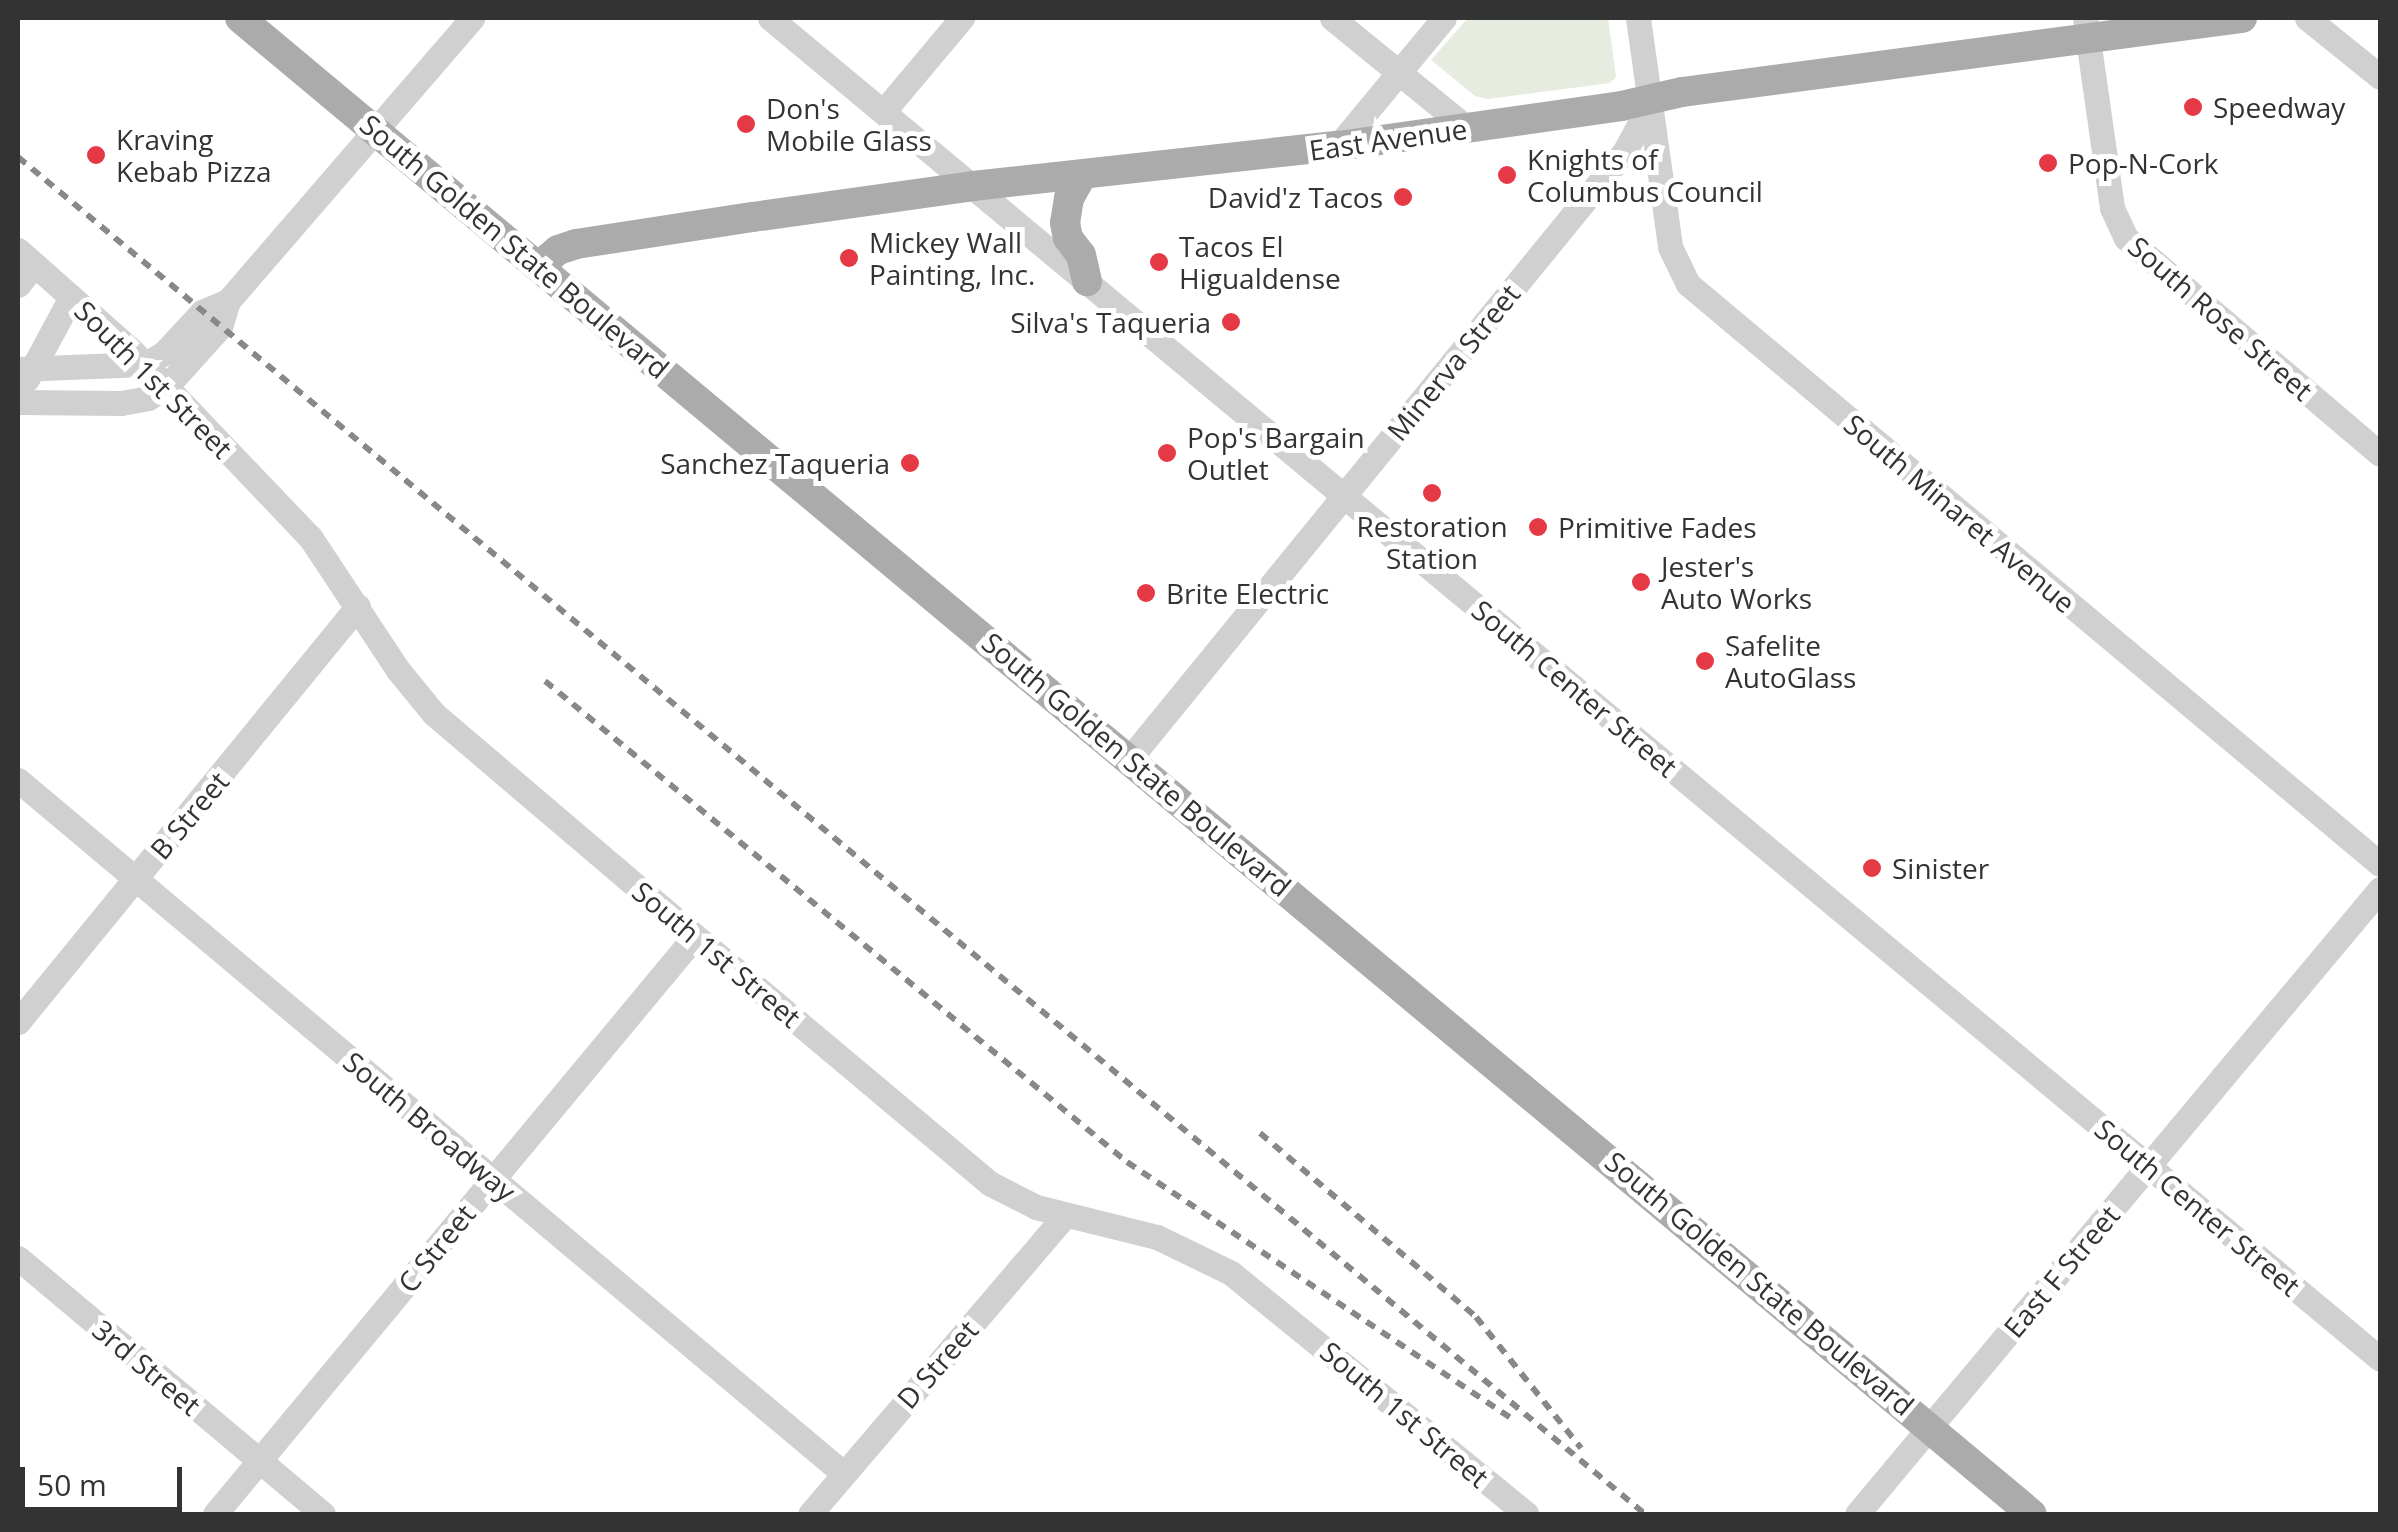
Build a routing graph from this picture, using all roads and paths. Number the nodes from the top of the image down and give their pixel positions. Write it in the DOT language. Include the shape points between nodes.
graph roads {
  1 [pos="240,18"];
  2 [pos="472,18"];
  3 [pos="770,18"];
  4 [pos="962,18"];
  5 [pos="1332,18"];
  6 [pos="1444,18"];
  7 [pos="1638,18"];
  8 [pos="2242,18"];
  9 [pos="2307,18"];
  10 [pos="2087,27"];
  11 [pos="1398,72"];
  12 [pos="2380,77"];
  13 [pos="1650,98"];
  14 [pos="883,112"];
  15 [pos="1468,128"];
  16 [pos="376,131"];
  17 [pos="1338,146"];
  18 [pos="1625,151"];
  19 [pos="1657,152"];
  20 [pos="1082,175"];
  21 [pos="973,186"];
  22 [pos="539,266"];
  23 [pos="23,267"];
  24 [pos="1087,282"];
  25 [pos="71,296"];
  26 [pos="228,301"];
  27 [pos="145,364"];
  28 [pos="24,373"];
  29 [pos="165,388"];
  30 [pos="18,402"];
  31 [pos="2380,454"];
  32 [pos="1344,496"];
  33 [pos="358,606"];
  34 [pos="1130,758"];
  35 [pos="18,780"];
  36 [pos="2380,864"];
  37 [pos="136,879"];
  38 [pos="2380,889"];
  39 [pos="695,936"];
  40 [pos="18,1022"];
  41 [pos="2149,1166"];
  42 [pos="492,1178"];
  43 [pos="1066,1214"];
  44 [pos="18,1258"];
  45 [pos="2380,1359"];
  46 [pos="1932,1426"];
  47 [pos="260,1462"];
  48 [pos="843,1473"];
  49 [pos="216,1514"];
  50 [pos="323,1514"];
  51 [pos="810,1514"];
  52 [pos="1526,1514"];
  53 [pos="1858,1514"];
  54 [pos="2032,1514"];
  1 -- 16 [label="main road, South Golden State Boulevard"];
  2 -- 16 [label="street"];
  3 -- 14 [label="street, South Center Street"];
  4 -- 14 [label="street"];
  5 -- 11 [label="street"];
  6 -- 11 [label="street"];
  7 -- 13 [label="street, South Minaret Avenue"];
  8 -- 10 [label="main road, East Avenue"];
  9 -- 12 [label="street"];
  10 -- 13 [label="main road, East Avenue"];
  10 -- 31 [label="street, South Rose Street" via="2113,212 2126,238"];
  11 -- 15 [label="street"];
  11 -- 17 [label="street"];
  13 -- 15 [label="main road, East Avenue"];
  13 -- 18 [label="street, Minerva Street"];
  13 -- 19 [label="street, South Minaret Avenue"];
  14 -- 21 [label="street, South Center Street"];
  15 -- 17 [label="main road, East Avenue"];
  16 -- 22 [label="main road, South Golden State Boulevard"];
  16 -- 26 [label="street"];
  17 -- 20 [label="main road, East Avenue"];
  18 -- 19 [label="street"];
  18 -- 32 [label="street, Minerva Street"];
  19 -- 36 [label="street, South Minaret Avenue" via="1672,254 1697,293"];
  20 -- 21 [label="main road, East Avenue"];
  20 -- 24 [label="main road" via="1065,223"];
  21 -- 22 [label="main road, East Avenue" via="593,241 558,250"];
  21 -- 24 [label="street, South Center Street"];
  22 -- 34 [label="main road, South Golden State Boulevard"];
  23 -- 25 [label="street, South 1st Street"];
  24 -- 32 [label="street, South Center Street"];
  25 -- 27 [label="street, South 1st Street"];
  25 -- 28 [label="street"];
  26 -- 27 [label="street" via="202,312"];
  26 -- 29 [label="street" via="220,327"];
  27 -- 28 [label="street"];
  27 -- 29 [label="street, South 1st Street"];
  29 -- 30 [label="street" via="121,403"];
  29 -- 33 [label="street, South 1st Street" via="310,537"];
  32 -- 34 [label="street, Minerva Street"];
  32 -- 41 [label="street, South Center Street"];
  33 -- 37 [label="street, B Street"];
  33 -- 39 [label="street, South 1st Street" via="434,714"];
  34 -- 46 [label="main road, South Golden State Boulevard"];
  35 -- 37 [label="street, South Broadway"];
  37 -- 40 [label="street, B Street"];
  37 -- 42 [label="street, South Broadway"];
  38 -- 41 [label="street, East F Street"];
  39 -- 42 [label="street, C Street"];
  39 -- 43 [label="street, South 1st Street" via="991,1184"];
  41 -- 45 [label="street, South Center Street"];
  41 -- 46 [label="street, East F Street"];
  42 -- 47 [label="street, C Street"];
  42 -- 48 [label="street, South Broadway"];
  43 -- 48 [label="street, D Street"];
  43 -- 52 [label="street, South 1st Street" via="1157,1237 1231,1272"];
  44 -- 47 [label="street, 3rd Street"];
  46 -- 53 [label="street, East F Street"];
  46 -- 54 [label="main road, South Golden State Boulevard"];
  47 -- 49 [label="street, C Street"];
  47 -- 50 [label="street, 3rd Street"];
  48 -- 51 [label="street, D Street"];
}
